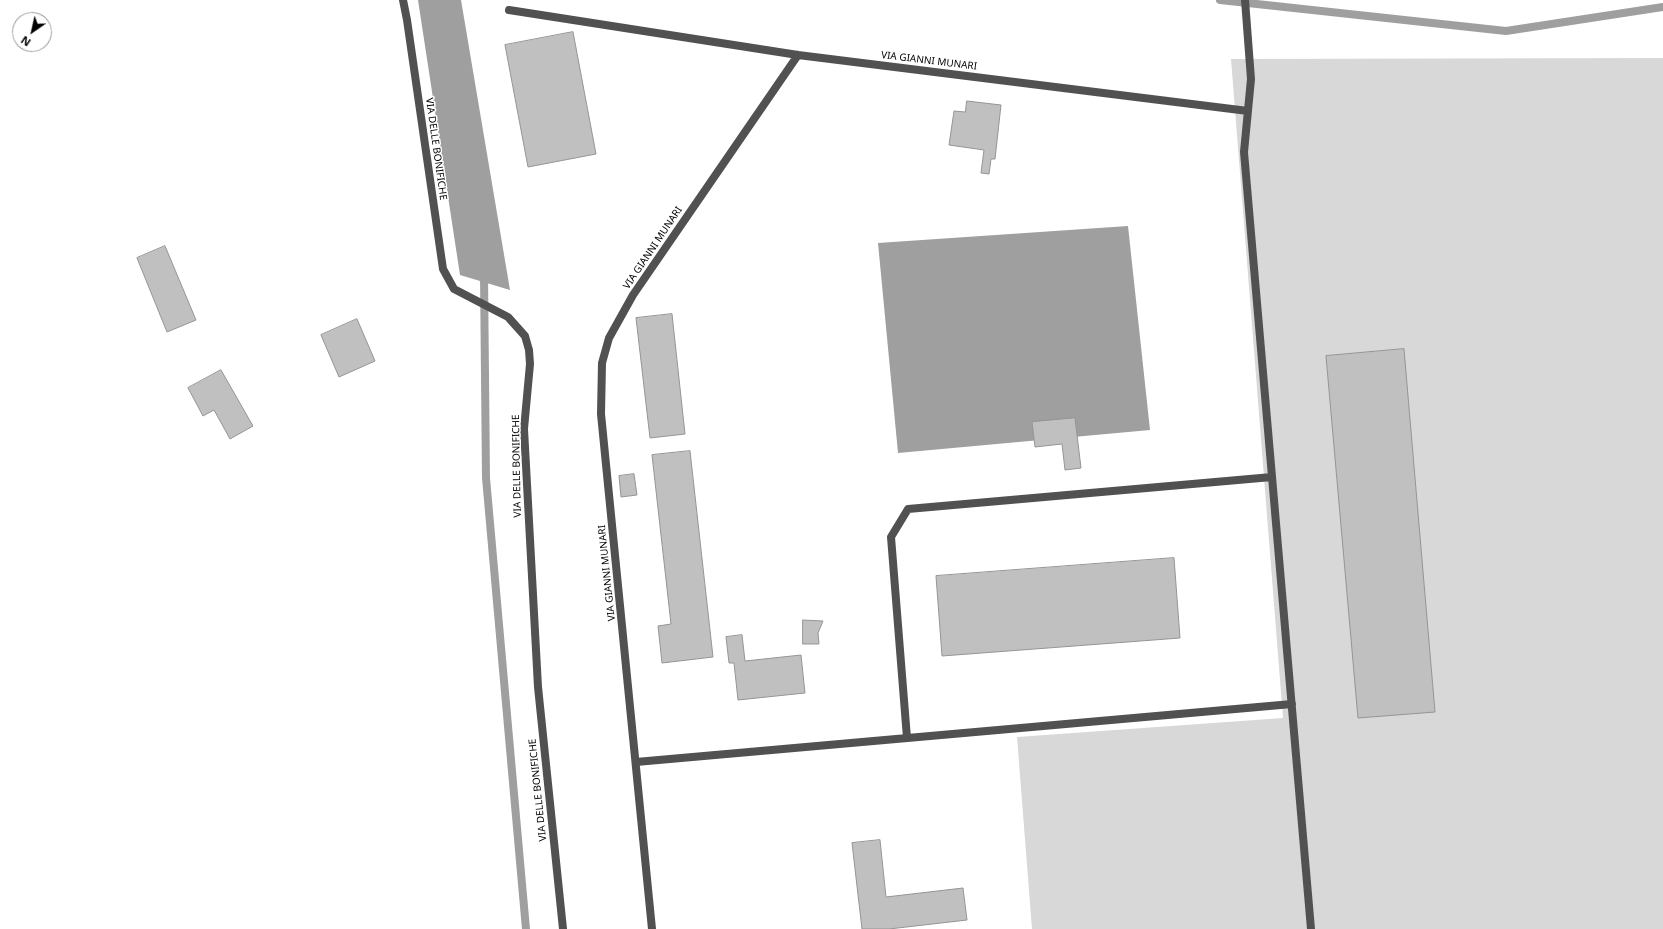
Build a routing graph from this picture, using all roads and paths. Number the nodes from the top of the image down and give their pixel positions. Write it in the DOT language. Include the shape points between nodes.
graph roads {
  1 [pos="403,0"];
  2 [pos="1245,0"];
  3 [pos="509,10"];
  4 [pos="798,54"];
  5 [pos="1248,111"];
  6 [pos="1272,477"];
  7 [pos="1292,704"];
  8 [pos="907,738"];
  9 [pos="636,762"];
  10 [pos="563,929"];
  11 [pos="652,929"];
  12 [pos="1311,929"];
  1 -- 10 [label="street, VIA DELLE BONIFICHE" via="443,269 454,289 508,317 525,336 529,350 524,429 537,680"];
  2 -- 5 [label="street" via="1250,79"];
  3 -- 4 [label="street"];
  4 -- 5 [label="street, VIA GIANNI MUNARI"];
  4 -- 9 [label="street, VIA GIANNI MUNARI" via="633,294 609,338 602,363 601,414"];
  5 -- 6 [label="street" via="1244,152"];
  6 -- 7 [label="street"];
  6 -- 8 [label="street" via="908,509 891,537"];
  7 -- 8 [label="street"];
  7 -- 12 [label="street"];
  8 -- 9 [label="street"];
  9 -- 11 [label="street, VIA GIANNI MUNARI"];
}
